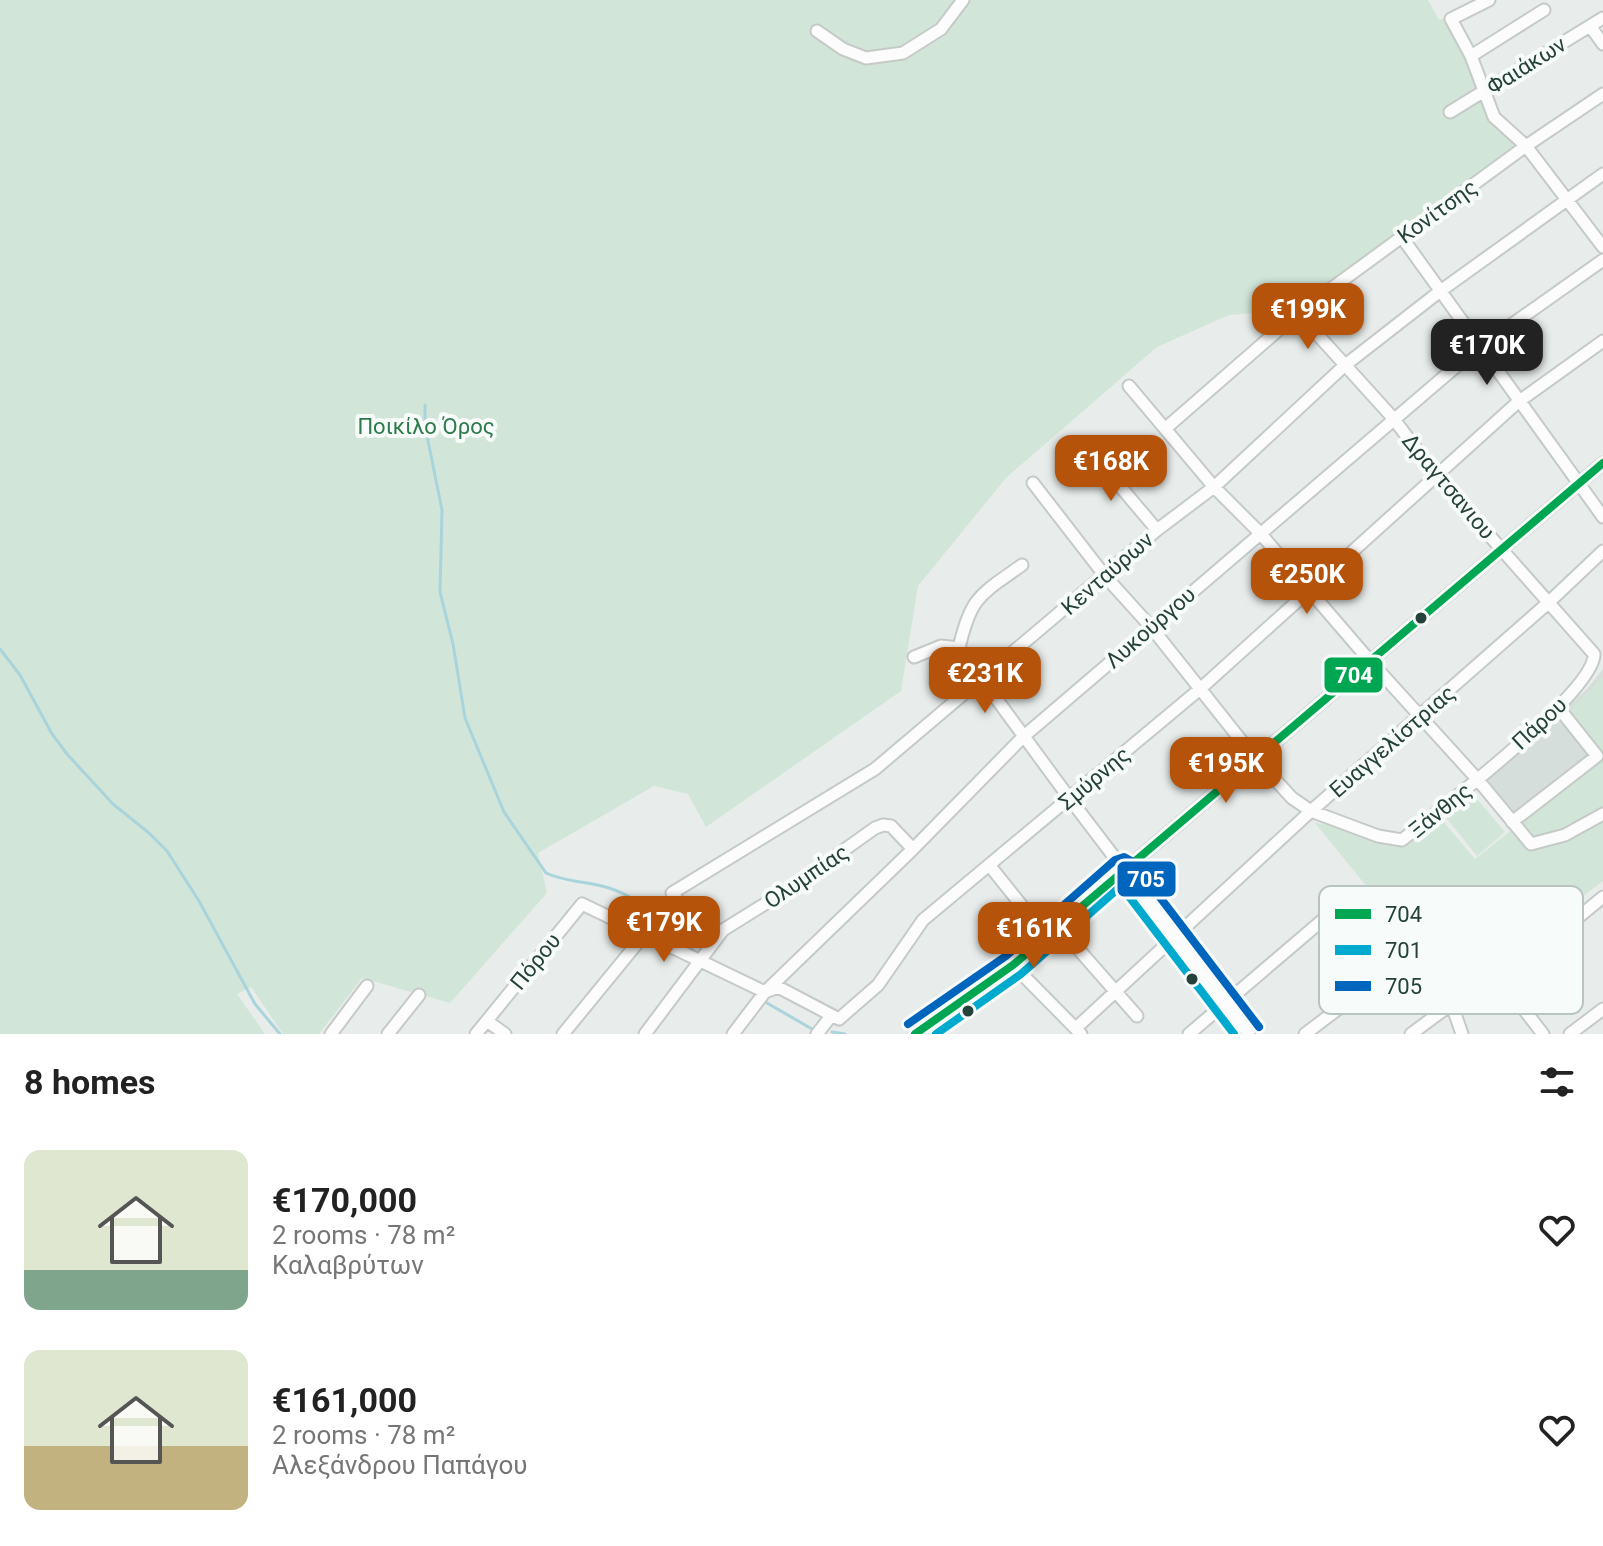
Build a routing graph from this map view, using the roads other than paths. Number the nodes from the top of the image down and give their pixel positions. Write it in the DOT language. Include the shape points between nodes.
graph roads {
  1 [pos="963,0"];
  2 [pos="1489,0"];
  3 [pos="1544,10"];
  4 [pos="1603,18"];
  5 [pos="1590,26"];
  6 [pos="817,31"];
  7 [pos="1603,44"];
  8 [pos="1471,56"];
  9 [pos="1484,91"];
  10 [pos="1603,94"];
  11 [pos="1450,112"];
  12 [pos="1526,146"];
  13 [pos="1603,174"];
  14 [pos="1568,199"];
  15 [pos="1401,236"];
  16 [pos="1603,247"];
  17 [pos="1603,260"];
  18 [pos="1439,292"];
  19 [pos="1298,313"];
  20 [pos="1603,341"];
  21 [pos="1481,346"];
  22 [pos="1344,366"];
  23 [pos="1129,386"];
  24 [pos="1518,402"];
  25 [pos="1393,418"];
  26 [pos="1166,428"];
  27 [pos="1092,453"];
  28 [pos="1603,463"];
  29 [pos="1436,475"];
  30 [pos="1033,483"];
  31 [pos="1580,483"];
  32 [pos="1214,487"];
  33 [pos="1603,517"];
  34 [pos="1157,530"];
  35 [pos="1260,533"];
  36 [pos="1502,549"];
  37 [pos="1603,551"];
  38 [pos="1022,565"];
  39 [pos="1105,576"];
  40 [pos="1308,590"];
  41 [pos="1548,603"];
  42 [pos="1151,627"];
  43 [pos="959,648"];
  44 [pos="914,657"];
  45 [pos="1370,661"];
  46 [pos="1594,662"];
  47 [pos="982,681"];
  48 [pos="1200,689"];
  49 [pos="1558,707"];
  50 [pos="1421,716"];
  51 [pos="1023,737"];
  52 [pos="1255,758"];
  53 [pos="1478,780"];
  54 [pos="1070,799"];
  55 [pos="1311,811"];
  56 [pos="1603,814"];
  57 [pos="1512,822"];
  58 [pos="913,849"];
  59 [pos="990,866"];
  60 [pos="1123,869"];
  61 [pos="1603,897"];
  62 [pos="1583,913"];
  63 [pos="1319,923"];
  64 [pos="1058,926"];
  65 [pos="644,935"];
  66 [pos="1046,936"];
  67 [pos="1174,936"];
  68 [pos="713,943"];
  69 [pos="698,961"];
  70 [pos="1013,965"];
  71 [pos="367,986"];
  72 [pos="1115,991"];
  73 [pos="765,992"];
  74 [pos="419,995"];
  75 [pos="1225,1002"];
  76 [pos="1603,1009"];
  77 [pos="1331,1014"];
  78 [pos="1439,1014"];
  79 [pos="1455,1014"];
  80 [pos="1528,1014"];
  81 [pos="831,1016"];
  82 [pos="1137,1016"];
  83 [pos="487,1021"];
  84 [pos="1078,1031"];
  85 [pos="331,1034"];
  86 [pos="388,1034"];
  87 [pos="476,1034"];
  88 [pos="505,1034"];
  89 [pos="563,1034"];
  90 [pos="645,1034"];
  91 [pos="733,1034"];
  92 [pos="817,1034"];
  93 [pos="915,1034"];
  94 [pos="1189,1034"];
  95 [pos="1249,1034"];
  96 [pos="1305,1034"];
  97 [pos="1411,1034"];
  98 [pos="1462,1034"];
  99 [pos="1543,1034"];
  100 [pos="1570,1034"];
  1 -- 6 [label="street" via="941,29 903,53 866,58"];
  2 -- 8 [label="street" via="1451,19"];
  3 -- 8 [label="street"];
  4 -- 5 [label="street, Φαιάκων"];
  5 -- 7 [label="street"];
  5 -- 9 [label="street, Φαιάκων"];
  8 -- 9 [label="street"];
  9 -- 11 [label="street, Φαιάκων"];
  9 -- 12 [label="street" via="1494,117"];
  10 -- 12 [label="street, Κονίτσης"];
  12 -- 14 [label="street"];
  12 -- 15 [label="street, Κονίτσης"];
  13 -- 14 [label="street, Κενταύρων"];
  14 -- 16 [label="street"];
  14 -- 18 [label="street, Κενταύρων"];
  15 -- 18 [label="street"];
  15 -- 19 [label="street, Κονίτσης"];
  17 -- 21 [label="street, Λυκούργου"];
  18 -- 21 [label="street"];
  18 -- 22 [label="street, Κενταύρων"];
  19 -- 22 [label="street, Δραγτσανιου"];
  19 -- 26 [label="street, Κονίτσης"];
  20 -- 24 [label="street, Σμύρνης"];
  21 -- 24 [label="street"];
  21 -- 25 [label="street, Λυκούργου"];
  22 -- 25 [label="street, Δραγτσανιου"];
  22 -- 32 [label="street, Κενταύρων"];
  23 -- 26 [label="street"];
  24 -- 29 [label="street, Σμύρνης"];
  24 -- 31 [label="street"];
  25 -- 29 [label="street, Δραγτσανιου"];
  25 -- 35 [label="street, Λυκούργου"];
  26 -- 32 [label="street"];
  27 -- 34 [label="street"];
  28 -- 31 [label="street"];
  29 -- 36 [label="street, Δραγτσανιου"];
  29 -- 40 [label="street, Σμύρνης"];
  30 -- 39 [label="street"];
  31 -- 33 [label="street"];
  31 -- 36 [label="street"];
  32 -- 34 [label="street, Κενταύρων"];
  32 -- 35 [label="street"];
  34 -- 39 [label="street, Κενταύρων"];
  35 -- 40 [label="street"];
  35 -- 42 [label="street, Λυκούργου"];
  36 -- 41 [label="street, Δραγτσανιου"];
  36 -- 45 [label="street"];
  37 -- 41 [label="street, Ευαγγελίστριας"];
  38 -- 43 [label="street" via="982,593 967,614"];
  39 -- 42 [label="street"];
  39 -- 47 [label="street, Κενταύρων"];
  40 -- 45 [label="street"];
  40 -- 48 [label="street, Σμύρνης"];
  41 -- 46 [label="street, Δραγτσανιου" via="1591,649"];
  41 -- 50 [label="street, Ευαγγελίστριας"];
  42 -- 48 [label="street"];
  42 -- 51 [label="street, Λυκούργου"];
  43 -- 44 [label="street" via="941,646"];
  43 -- 47 [label="street"];
  45 -- 50 [label="street"];
  45 -- 52 [label="street"];
  46 -- 49 [label="street, Πάρου"];
  47 -- 51 [label="street"];
  47 -- 68 [label="street, Κενταύρων" via="875,769 672,893"];
  48 -- 52 [label="street"];
  48 -- 54 [label="street, Σμύρνης"];
  49 -- 53 [label="street, Πάρου"];
  49 -- 57 [label="street" via="1597,756"];
  50 -- 53 [label="street"];
  50 -- 55 [label="street, Ευαγγελίστριας"];
  51 -- 54 [label="street"];
  51 -- 58 [label="street, Λυκούργου"];
  52 -- 55 [label="street"];
  52 -- 60 [label="street"];
  53 -- 55 [label="street, Ξάνθης" via="1402,840"];
  53 -- 57 [label="street"];
  54 -- 59 [label="street, Σμύρνης"];
  54 -- 60 [label="street"];
  55 -- 67 [label="street, Ευαγγελίστριας"];
  56 -- 57 [label="street" via="1565,835 1531,844"];
  58 -- 68 [label="street, Ολυμπίας" via="891,826 875,828 727,927"];
  58 -- 73 [label="street, Λυκούργου"];
  59 -- 66 [label="street"];
  59 -- 81 [label="street, Σμύρνης" via="923,920 878,985 839,1019"];
  60 -- 64 [label="street"];
  60 -- 67 [label="street"];
  61 -- 62 [label="street"];
  63 -- 75 [label="street"];
  64 -- 66 [label="street"];
  64 -- 72 [label="street"];
  65 -- 69 [label="street"];
  65 -- 83 [label="street, Πόρου" via="582,904"];
  65 -- 89 [label="street"];
  66 -- 70 [label="street"];
  67 -- 72 [label="street, Ευαγγελίστριας"];
  67 -- 75 [label="street"];
  68 -- 69 [label="street, Ολυμπίας"];
  69 -- 73 [label="street"];
  69 -- 90 [label="street, Ολυμπίας"];
  70 -- 84 [label="street"];
  70 -- 93 [label="street"];
  71 -- 85 [label="street"];
  72 -- 82 [label="street"];
  72 -- 84 [label="street, Ευαγγελίστριας"];
  73 -- 81 [label="street" via="778,987"];
  73 -- 91 [label="street, Λυκούργου"];
  74 -- 86 [label="street"];
  75 -- 94 [label="street"];
  75 -- 95 [label="street"];
  76 -- 100 [label="street"];
  77 -- 96 [label="street"];
  78 -- 97 [label="street"];
  79 -- 98 [label="street"];
  80 -- 99 [label="street"];
  81 -- 92 [label="street, Σμύρνης"];
  83 -- 87 [label="street, Πόρου"];
  83 -- 88 [label="street"];
}
